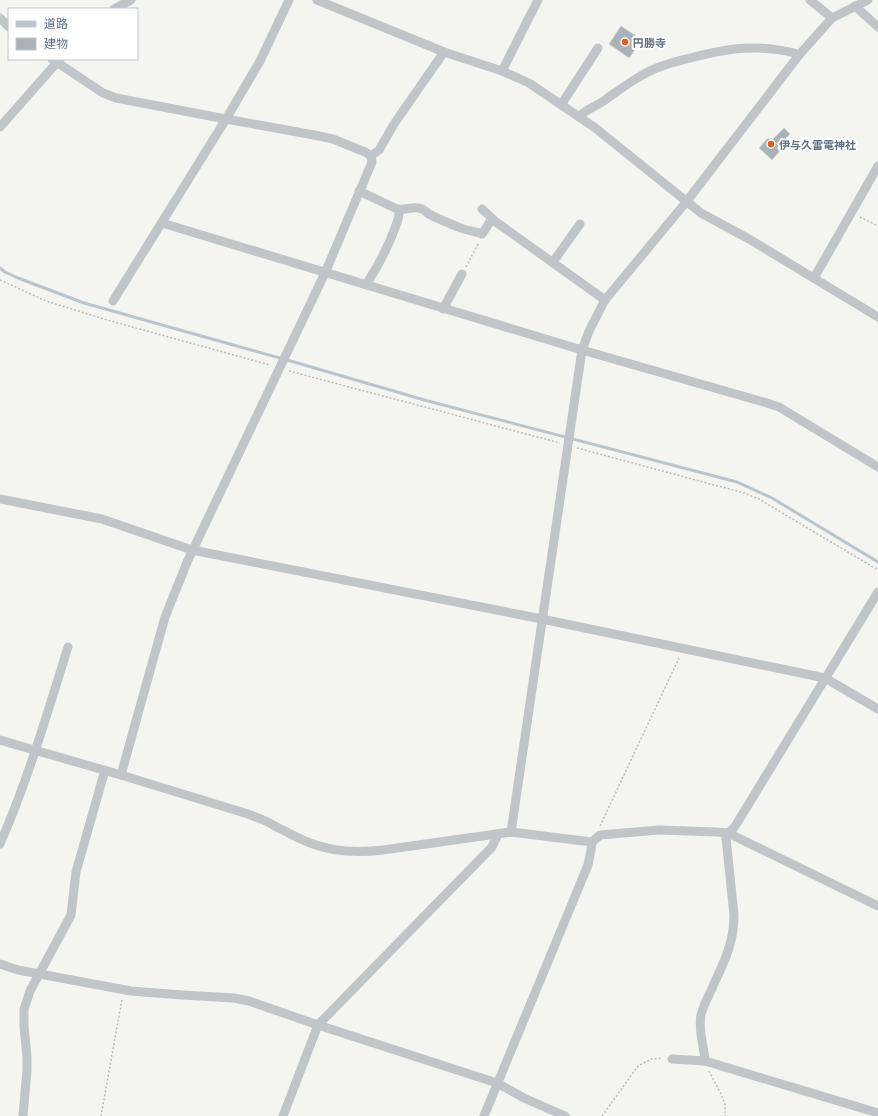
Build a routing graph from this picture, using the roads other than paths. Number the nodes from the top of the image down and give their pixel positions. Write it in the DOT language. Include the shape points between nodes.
graph roads {
  1 [pos="130,0"];
  2 [pos="289,0"];
  3 [pos="317,0"];
  4 [pos="538,0"];
  5 [pos="810,0"];
  6 [pos="868,0"];
  7 [pos="338,4"];
  8 [pos="855,6"];
  9 [pos="116,8"];
  10 [pos="0,18"];
  11 [pos="832,18"];
  12 [pos="8,26"];
  13 [pos="878,27"];
  14 [pos="598,48"];
  15 [pos="444,52"];
  16 [pos="799,55"];
  17 [pos="57,60"];
  18 [pos="502,71"];
  19 [pos="561,105"];
  20 [pos="579,117"];
  21 [pos="226,119"];
  22 [pos="0,128"];
  23 [pos="371,156"];
  24 [pos="878,166"];
  25 [pos="359,191"];
  26 [pos="687,202"];
  27 [pos="482,209"];
  28 [pos="399,210"];
  29 [pos="492,218"];
  30 [pos="162,223"];
  31 [pos="580,224"];
  32 [pos="553,262"];
  33 [pos="325,273"];
  34 [pos="462,274"];
  35 [pos="814,278"];
  36 [pos="366,285"];
  37 [pos="605,300"];
  38 [pos="114,301"];
  39 [pos="443,308"];
  40 [pos="878,316"];
  41 [pos="582,350"];
  42 [pos="878,467"];
  43 [pos="0,498"];
  44 [pos="192,550"];
  45 [pos="878,592"];
  46 [pos="542,619"];
  47 [pos="68,647"];
  48 [pos="825,678"];
  49 [pos="878,710"];
  50 [pos="0,740"];
  51 [pos="36,750"];
  52 [pos="105,770"];
  53 [pos="121,775"];
  54 [pos="511,832"];
  55 [pos="728,833"];
  56 [pos="498,834"];
  57 [pos="592,842"];
  58 [pos="0,844"];
  59 [pos="878,906"];
  60 [pos="0,964"];
  61 [pos="40,974"];
  62 [pos="318,1025"];
  63 [pos="672,1060"];
  64 [pos="705,1062"];
  65 [pos="497,1083"];
  66 [pos="878,1113"];
  67 [pos="23,1116"];
  68 [pos="283,1116"];
  69 [pos="484,1116"];
  70 [pos="565,1116"];
  1 -- 9 [label="street"];
  2 -- 21 [label="street" via="260,60"];
  3 -- 7 [label="street"];
  4 -- 18 [label="street"];
  5 -- 11 [label="street"];
  6 -- 8 [label="street"];
  7 -- 15 [label="street"];
  8 -- 11 [label="street"];
  8 -- 13 [label="street"];
  10 -- 12 [label="street"];
  11 -- 16 [label="street"];
  14 -- 19 [label="street"];
  15 -- 18 [label="street"];
  15 -- 23 [label="street" via="379,150"];
  16 -- 20 [label="street" via="778,50 743,48 678,61 634,79"];
  16 -- 26 [label="street"];
  17 -- 21 [label="street" via="103,93 116,98"];
  17 -- 22 [label="street"];
  18 -- 19 [label="street" via="529,83"];
  19 -- 20 [label="street"];
  20 -- 26 [label="street"];
  21 -- 23 [label="street" via="333,139"];
  21 -- 30 [label="street"];
  23 -- 25 [label="street" via="372,162"];
  24 -- 35 [label="street"];
  25 -- 28 [label="street"];
  25 -- 33 [label="street"];
  26 -- 35 [label="street"];
  26 -- 37 [label="street"];
  27 -- 29 [label="street"];
  28 -- 29 [label="street" via="421,208 454,226 482,234"];
  28 -- 36 [label="street" via="384,256"];
  29 -- 32 [label="street"];
  30 -- 33 [label="street"];
  30 -- 38 [label="street"];
  31 -- 32 [label="street"];
  32 -- 37 [label="street"];
  33 -- 36 [label="street"];
  33 -- 44 [label="street"];
  34 -- 39 [label="street"];
  35 -- 40 [label="street"];
  36 -- 39 [label="street"];
  37 -- 41 [label="street"];
  39 -- 41 [label="street"];
  41 -- 42 [label="street" via="779,407"];
  41 -- 46 [label="street"];
  43 -- 44 [label="street" via="102,519"];
  44 -- 46 [label="street"];
  44 -- 53 [label="street" via="165,617"];
  45 -- 48 [label="street"];
  46 -- 48 [label="street"];
  46 -- 54 [label="street"];
  47 -- 51 [label="street"];
  48 -- 49 [label="street"];
  48 -- 55 [label="street" via="734,828"];
  50 -- 51 [label="street"];
  51 -- 52 [label="street"];
  51 -- 58 [label="street"];
  52 -- 53 [label="street"];
  52 -- 61 [label="street" via="76,872 71,915"];
  53 -- 56 [label="street" via="248,814 310,843 344,851 368,852"];
  54 -- 56 [label="street"];
  54 -- 57 [label="street"];
  55 -- 57 [label="street" via="659,830 600,835"];
  55 -- 59 [label="street"];
  55 -- 64 [label="street" via="726,838 734,928 727,956 701,1014 700,1035"];
  56 -- 62 [label="street" via="492,847"];
  57 -- 65 [label="street" via="588,865"];
  60 -- 61 [label="street"];
  61 -- 62 [label="street" via="124,989 234,998"];
  61 -- 67 [label="street" via="30,991 24,1010 27,1070"];
  62 -- 65 [label="street"];
  62 -- 68 [label="street"];
  63 -- 64 [label="street"];
  64 -- 66 [label="street"];
  65 -- 69 [label="street"];
  65 -- 70 [label="street"];
}
